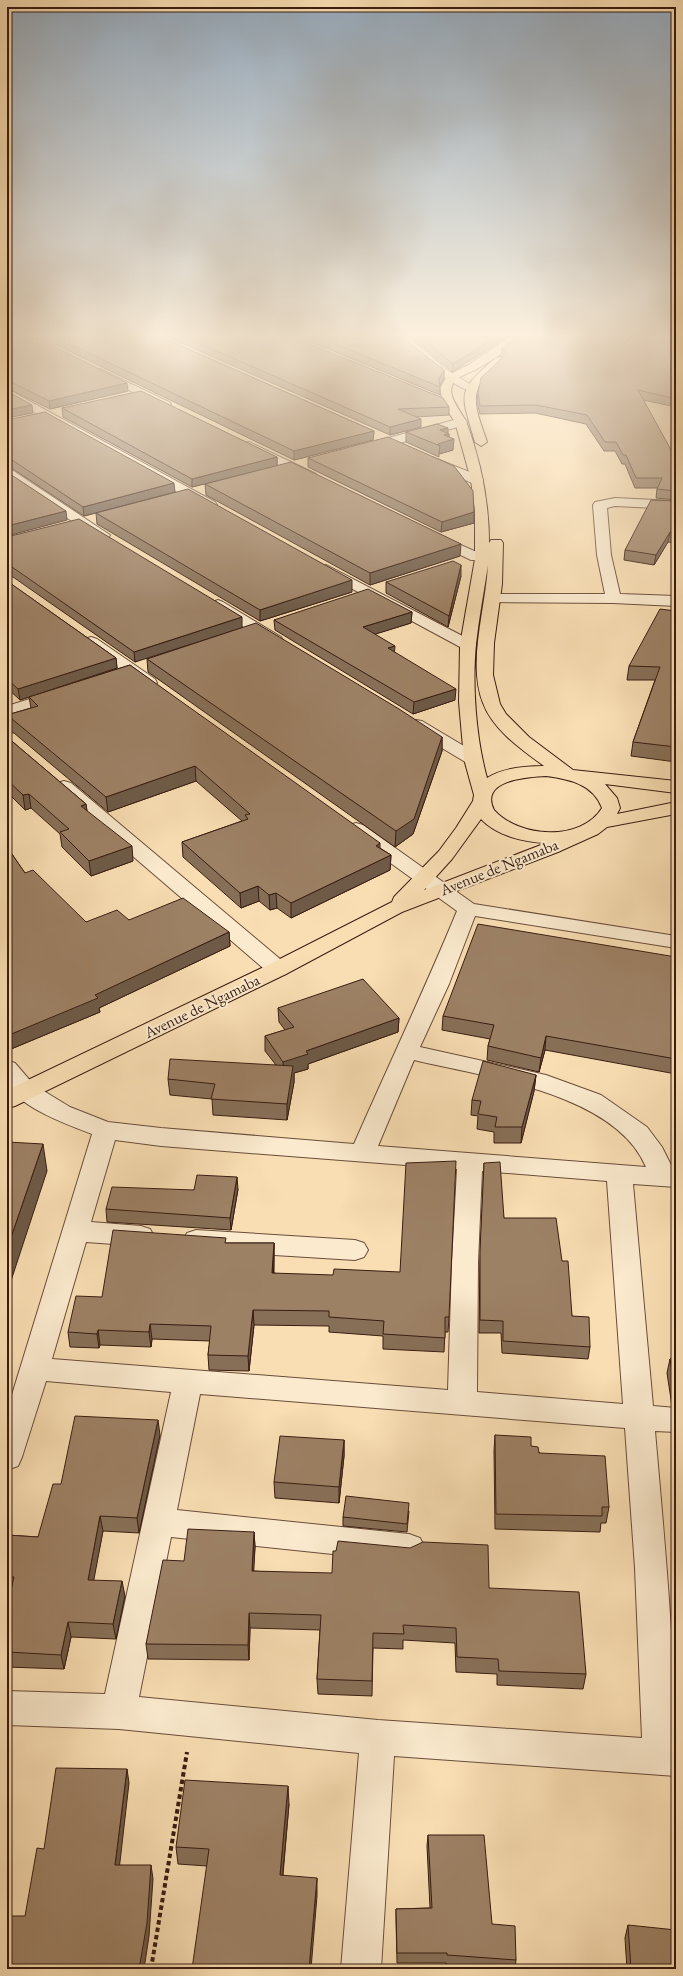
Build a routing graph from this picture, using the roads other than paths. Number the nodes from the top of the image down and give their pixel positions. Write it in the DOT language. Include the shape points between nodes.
graph roads {
  1 [pos="70,426"];
  2 [pos="445,426"];
  3 [pos="461,426"];
  4 [pos="477,426"];
  5 [pos="376,436"];
  6 [pos="238,440"];
  7 [pos="390,442"];
  8 [pos="403,448"];
  9 [pos="352,452"];
  10 [pos="423,457"];
  11 [pos="308,464"];
  12 [pos="292,468"];
  13 [pos="7,473"];
  14 [pos="270,473"];
  15 [pos="477,480"];
  16 [pos="321,482"];
  17 [pos="205,490"];
  18 [pos="190,494"];
  19 [pos="175,498"];
  20 [pos="676,505"];
  21 [pos="225,513"];
  22 [pos="99,518"];
  23 [pos="83,523"];
  24 [pos="68,526"];
  25 [pos="420,530"];
  26 [pos="117,543"];
  27 [pos="479,558"];
  28 [pos="315,562"];
  29 [pos="453,565"];
  30 [pos="393,585"];
  31 [pos="370,593"];
  32 [pos="204,596"];
  33 [pos="493,598"];
  34 [pos="614,598"];
  35 [pos="348,600"];
  36 [pos="676,601"];
  37 [pos="280,622"];
  38 [pos="77,632"];
  39 [pos="250,632"];
  40 [pos="468,645"];
  41 [pos="290,649"];
  42 [pos="75,690"];
  43 [pos="164,694"];
  44 [pos="7,712"];
  45 [pos="405,718"];
  46 [pos="473,759"];
  47 [pos="48,773"];
  48 [pos="573,776"];
  49 [pos="676,787"];
  50 [pos="482,798"];
  51 [pos="676,808"];
  52 [pos="341,818"];
  53 [pos="604,822"];
  54 [pos="581,834"];
  55 [pos="426,878"];
  56 [pos="443,890"];
  57 [pos="395,908"];
  58 [pos="468,909"];
  59 [pos="676,942"];
  60 [pos="278,969"];
  61 [pos="406,1051"];
  62 [pos="7,1068"];
  63 [pos="16,1095"];
  64 [pos="105,1130"];
  65 [pos="362,1152"];
  66 [pos="470,1162"];
  67 [pos="619,1174"];
  68 [pos="670,1178"];
  69 [pos="75,1231"];
  70 [pos="355,1250"];
  71 [pos="35,1369"];
  72 [pos="188,1380"];
  73 [pos="462,1402"];
  74 [pos="639,1417"];
  75 [pos="676,1420"];
  76 [pos="7,1457"];
  77 [pos="158,1522"];
  78 [pos="409,1548"];
  79 [pos="119,1712"];
  80 [pos="8,1714"];
  81 [pos="378,1737"];
  82 [pos="669,1757"];
  83 [pos="361,1969"];
  1 -- 18 [label="street"];
  2 -- 7 [label="street"];
  3 -- 15 [label="main road"];
  4 -- 33 [label="main road" via="496,510"];
  5 -- 7 [label="street"];
  6 -- 12 [label="street"];
  7 -- 8 [label="street"];
  7 -- 9 [label="street"];
  10 -- 15 [label="street"];
  11 -- 12 [label="street"];
  12 -- 14 [label="street"];
  12 -- 16 [label="street"];
  13 -- 23 [label="street"];
  15 -- 27 [label="main road" via="482,511"];
  17 -- 18 [label="street"];
  18 -- 19 [label="street"];
  18 -- 21 [label="street"];
  20 -- 34 [label="street" via="615,502 600,505 604,555"];
  22 -- 23 [label="street"];
  23 -- 24 [label="street"];
  23 -- 26 [label="street"];
  25 -- 27 [label="street"];
  27 -- 29 [label="street"];
  27 -- 40 [label="main road"];
  28 -- 31 [label="street"];
  30 -- 31 [label="street"];
  31 -- 35 [label="street"];
  31 -- 40 [label="street"];
  32 -- 39 [label="street"];
  33 -- 34 [label="street"];
  33 -- 48 [label="main road" via="485,645 485,670 493,707 509,728"];
  34 -- 36 [label="street"];
  37 -- 39 [label="street"];
  38 -- 43 [label="street"];
  39 -- 41 [label="street"];
  40 -- 46 [label="main road" via="467,702"];
  42 -- 44 [label="street"];
  45 -- 46 [label="street"];
  46 -- 50 [label="main road"];
  47 -- 60 [label="street"];
  48 -- 49 [label="main road, Avenue de Ngamaba"];
  48 -- 50 [label="main road, Avenue de Ngamaba" via="546,771 514,773 490,784"];
  48 -- 53 [label="main road" via="590,782 606,794 611,808"];
  50 -- 54 [label="main road" via="484,811 493,821 507,828 543,837"];
  50 -- 55 [label="main road, Avenue de Ngamaba" via="467,828"];
  51 -- 53 [label="main road, Avenue de Ngamaba"];
  52 -- 55 [label="street"];
  53 -- 54 [label="main road, Avenue de Ngamaba"];
  54 -- 56 [label="main road, Avenue de Ngamaba"];
  55 -- 56 [label="street"];
  55 -- 57 [label="main road, Avenue de Ngamaba"];
  56 -- 57 [label="main road, Avenue de Ngamaba"];
  56 -- 58 [label="street"];
  57 -- 60 [label="main road, Avenue de Ngamaba"];
  58 -- 59 [label="street"];
  58 -- 61 [label="street" via="438,984"];
  60 -- 63 [label="main road, Avenue de Ngamaba"];
  61 -- 65 [label="street"];
  61 -- 68 [label="street" via="546,1083 593,1101 638,1133"];
  62 -- 63 [label="street"];
  63 -- 64 [label="street"];
  64 -- 65 [label="street" via="161,1137"];
  64 -- 69 [label="street"];
  65 -- 66 [label="street"];
  66 -- 67 [label="street"];
  66 -- 73 [label="street"];
  67 -- 68 [label="street"];
  67 -- 74 [label="street"];
  69 -- 70 [label="street"];
  69 -- 71 [label="street"];
  71 -- 72 [label="street"];
  71 -- 76 [label="street"];
  72 -- 73 [label="street"];
  72 -- 77 [label="street"];
  73 -- 74 [label="street"];
  74 -- 75 [label="street"];
  74 -- 82 [label="street"];
  77 -- 78 [label="street"];
  77 -- 79 [label="street"];
  79 -- 80 [label="street"];
  79 -- 81 [label="street"];
  81 -- 82 [label="street"];
  81 -- 83 [label="street"];
}
